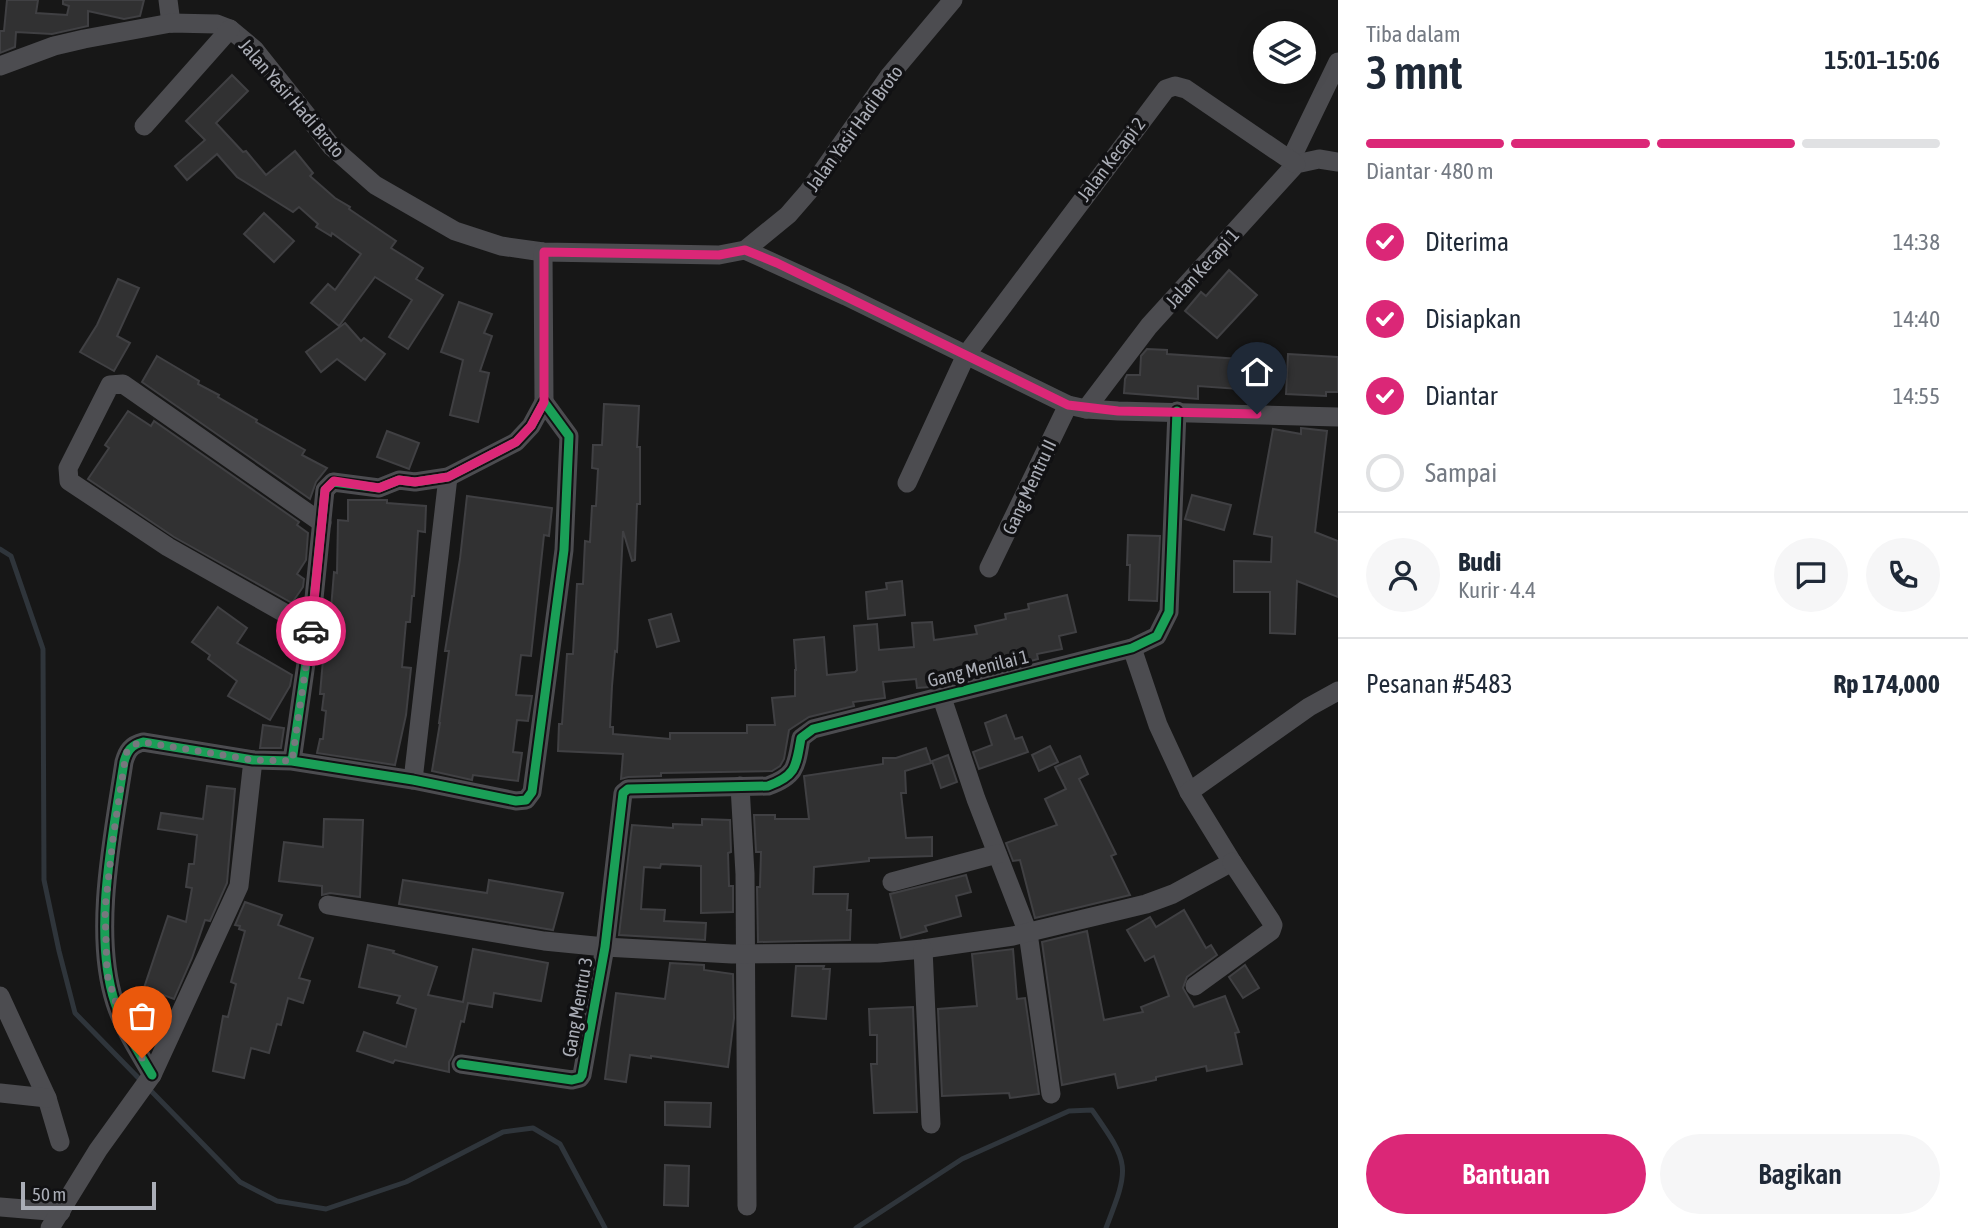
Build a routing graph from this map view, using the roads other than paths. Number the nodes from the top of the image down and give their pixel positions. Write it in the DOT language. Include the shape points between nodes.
graph roads {
  1 [pos="168,0"];
  2 [pos="953,0"];
  3 [pos="170,23"];
  4 [pos="230,29"];
  5 [pos="1338,62"];
  6 [pos="0,66"];
  7 [pos="144,126"];
  8 [pos="1294,161"];
  9 [pos="1338,162"];
  10 [pos="745,250"];
  11 [pos="544,252"];
  12 [pos="966,355"];
  13 [pos="544,402"];
  14 [pos="1077,407"];
  15 [pos="1177,411"];
  16 [pos="1338,417"];
  17 [pos="448,477"];
  18 [pos="907,483"];
  19 [pos="322,523"];
  20 [pos="989,568"];
  21 [pos="311,628"];
  22 [pos="1132,648"];
  23 [pos="1338,691"];
  24 [pos="942,695"];
  25 [pos="253,760"];
  26 [pos="292,761"];
  27 [pos="413,780"];
  28 [pos="740,786"];
  29 [pos="1189,792"];
  30 [pos="997,854"];
  31 [pos="1232,862"];
  32 [pos="892,882"];
  33 [pos="328,905"];
  34 [pos="1028,933"];
  35 [pos="605,947"];
  36 [pos="923,949"];
  37 [pos="746,954"];
  38 [pos="1195,986"];
  39 [pos="0,996"];
  40 [pos="461,1064"];
  41 [pos="149,1078"];
  42 [pos="0,1093"];
  43 [pos="1051,1094"];
  44 [pos="47,1098"];
  45 [pos="931,1124"];
  46 [pos="60,1142"];
  47 [pos="747,1206"];
  48 [pos="0,1207"];
  49 [pos="55,1220"];
  1 -- 3 [label="street"];
  2 -- 10 [label="street, Jalan Yasir Hadi Broto" via="890,75 808,192"];
  3 -- 4 [label="street, Jalan Yasir Hadi Broto" via="217,24"];
  3 -- 6 [label="street, Jalan Yasir Hadi Broto" via="54,46"];
  4 -- 7 [label="street"];
  4 -- 11 [label="street, Jalan Yasir Hadi Broto" via="254,49 332,147 375,185 455,231 501,246"];
  5 -- 8 [label="street, Jalan Kecapi 1"];
  8 -- 9 [label="street"];
  8 -- 12 [label="street, Jalan Kecapi 2" via="1186,89 1166,89"];
  8 -- 14 [label="street, Jalan Kecapi 1"];
  10 -- 11 [label="street, Jalan Yasir Hadi Broto" via="719,255"];
  10 -- 12 [label="street"];
  11 -- 13 [label="street"];
  12 -- 14 [label="street"];
  12 -- 18 [label="street"];
  13 -- 17 [label="street" via="516,442"];
  13 -- 27 [label="street" via="569,436 564,550 532,792 526,800 516,801"];
  14 -- 15 [label="street"];
  14 -- 20 [label="street, Gang Mentru II"];
  15 -- 16 [label="street"];
  15 -- 22 [label="street, Gang Menilai 1" via="1169,612 1157,636"];
  17 -- 19 [label="street" via="399,480 379,488 334,481 325,490"];
  17 -- 27 [label="street"];
  19 -- 21 [label="street"];
  19 -- 21 [label="street" via="123,384 110,385 68,468 69,481 168,547"];
  21 -- 26 [label="street"];
  22 -- 24 [label="street, Gang Menilai 1"];
  22 -- 29 [label="street" via="1158,726"];
  23 -- 29 [label="street"];
  24 -- 28 [label="street, Gang Menilai 1" via="813,729 800,738 795,768 785,780 768,786"];
  24 -- 30 [label="street"];
  25 -- 26 [label="street"];
  25 -- 41 [label="street" via="239,886"];
  25 -- 41 [label="street" via="143,742 126,753 105,909 107,974 122,1023"];
  26 -- 27 [label="street"];
  28 -- 35 [label="street, Gang Menilai 1" via="628,789 623,793"];
  28 -- 37 [label="street"];
  29 -- 31 [label="street"];
  30 -- 32 [label="street"];
  30 -- 34 [label="street"];
  31 -- 34 [label="street" via="1160,900"];
  31 -- 38 [label="street" via="1273,928"];
  33 -- 35 [label="street" via="435,925"];
  34 -- 36 [label="street"];
  34 -- 43 [label="street"];
  35 -- 37 [label="street"];
  35 -- 40 [label="street, Gang Mentru 3" via="580,1078"];
  36 -- 37 [label="street"];
  36 -- 45 [label="street"];
  37 -- 47 [label="street"];
  39 -- 44 [label="street"];
  41 -- 49 [label="street"];
  42 -- 44 [label="street"];
  44 -- 46 [label="street"];
  48 -- 49 [label="street"];
}
